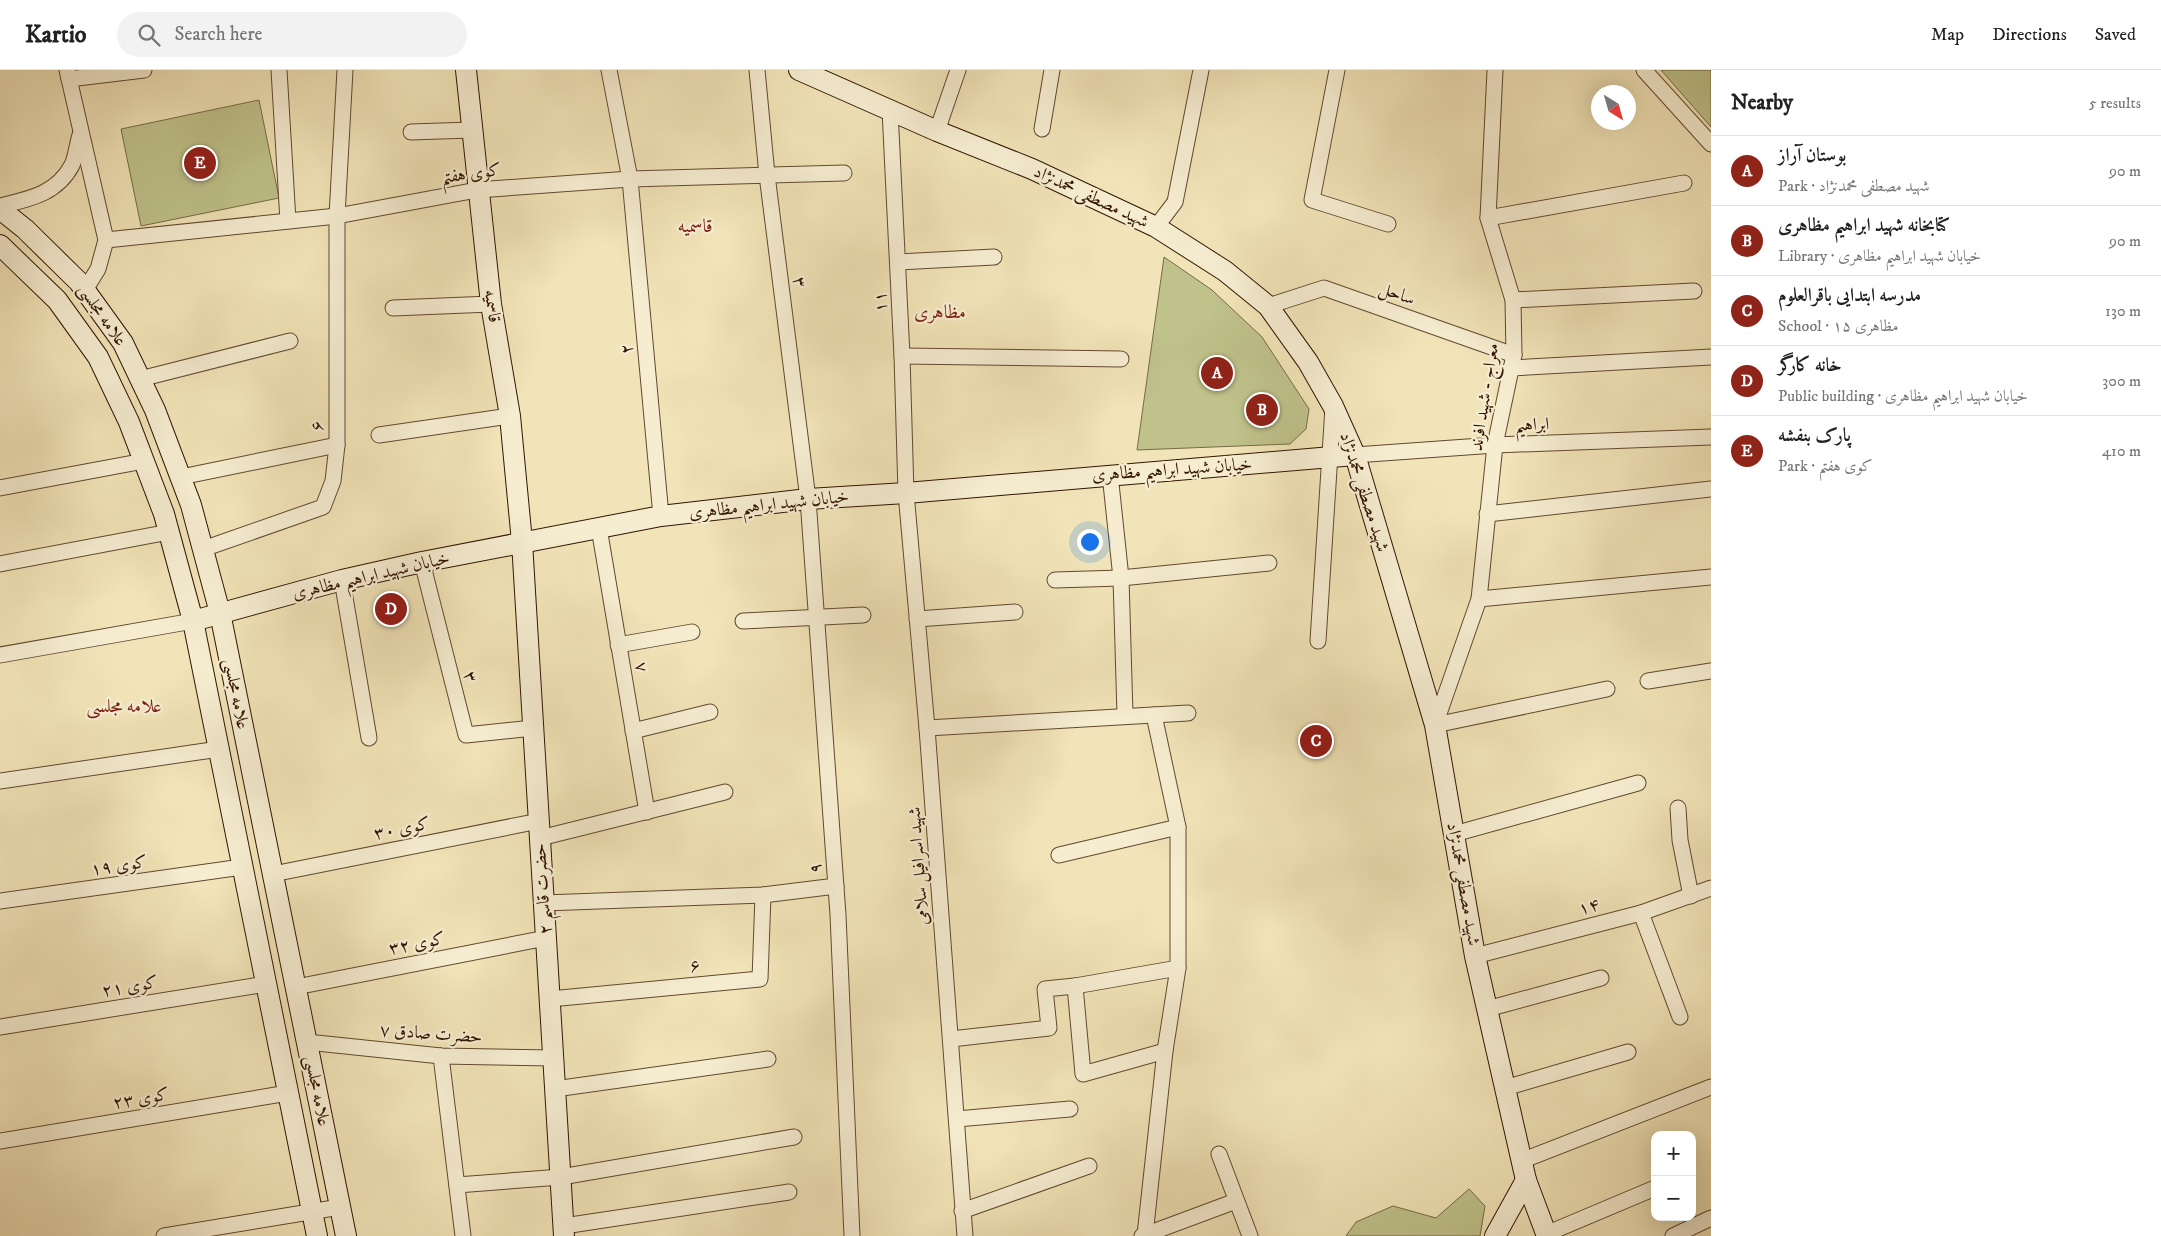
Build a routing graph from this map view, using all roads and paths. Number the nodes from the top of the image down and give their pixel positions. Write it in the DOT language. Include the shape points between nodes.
graph roads {
  1 [pos="144,70"];
  2 [pos="279,70"];
  3 [pos="345,70"];
  4 [pos="466,70"];
  5 [pos="609,70"];
  6 [pos="757,70"];
  7 [pos="799,70"];
  8 [pos="958,70"];
  9 [pos="1052,70"];
  10 [pos="1201,70"];
  11 [pos="1337,70"];
  12 [pos="1495,70"];
  13 [pos="1644,70"];
  14 [pos="68,74"];
  15 [pos="821,75"];
  16 [pos="890,110"];
  17 [pos="1042,129"];
  18 [pos="472,130"];
  19 [pos="80,131"];
  20 [pos="937,131"];
  21 [pos="411,132"];
  22 [pos="1711,144"];
  23 [pos="844,173"];
  24 [pos="767,175"];
  25 [pos="630,179"];
  26 [pos="1684,183"];
  27 [pos="478,190"];
  28 [pos="0,207"];
  29 [pos="337,216"];
  30 [pos="1488,218"];
  31 [pos="288,221"];
  32 [pos="1388,224"];
  33 [pos="1156,227"];
  34 [pos="106,240"];
  35 [pos="0,246"];
  36 [pos="994,257"];
  37 [pos="898,262"];
  38 [pos="85,290"];
  39 [pos="1694,291"];
  40 [pos="1513,300"];
  41 [pos="492,304"];
  42 [pos="1268,306"];
  43 [pos="393,308"];
  44 [pos="64,309"];
  45 [pos="290,341"];
  46 [pos="902,356"];
  47 [pos="1711,357"];
  48 [pos="1121,359"];
  49 [pos="1512,361"];
  50 [pos="140,379"];
  51 [pos="1334,406"];
  52 [pos="510,416"];
  53 [pos="379,435"];
  54 [pos="1711,437"];
  55 [pos="337,445"];
  56 [pos="1495,445"];
  57 [pos="1356,455"];
  58 [pos="1330,458"];
  59 [pos="144,461"];
  60 [pos="1110,474"];
  61 [pos="181,477"];
  62 [pos="0,488"];
  63 [pos="1711,489"];
  64 [pos="906,493"];
  65 [pos="808,499"];
  66 [pos="1487,514"];
  67 [pos="661,516"];
  68 [pos="599,528"];
  69 [pos="169,532"];
  70 [pos="522,542"];
  71 [pos="203,549"];
  72 [pos="422,562"];
  73 [pos="1269,563"];
  74 [pos="0,564"];
  75 [pos="1711,577"];
  76 [pos="1120,578"];
  77 [pos="342,580"];
  78 [pos="1055,580"];
  79 [pos="1479,598"];
  80 [pos="1015,612"];
  81 [pos="220,613"];
  82 [pos="863,615"];
  83 [pos="816,618"];
  84 [pos="916,619"];
  85 [pos="192,621"];
  86 [pos="743,621"];
  87 [pos="692,632"];
  88 [pos="1318,641"];
  89 [pos="618,645"];
  90 [pos="0,655"];
  91 [pos="1710,674"];
  92 [pos="1648,681"];
  93 [pos="1608,689"];
  94 [pos="710,712"];
  95 [pos="1188,713"];
  96 [pos="1125,715"];
  97 [pos="1154,715"];
  98 [pos="1435,725"];
  99 [pos="533,728"];
  100 [pos="927,728"];
  101 [pos="633,731"];
  102 [pos="369,738"];
  103 [pos="218,750"];
  104 [pos="0,781"];
  105 [pos="1638,783"];
  106 [pos="725,792"];
  107 [pos="1678,808"];
  108 [pos="647,812"];
  109 [pos="1178,828"];
  110 [pos="539,829"];
  111 [pos="1454,834"];
  112 [pos="1059,855"];
  113 [pos="242,867"];
  114 [pos="273,874"];
  115 [pos="836,886"];
  116 [pos="1711,888"];
  117 [pos="763,895"];
  118 [pos="1691,896"];
  119 [pos="0,901"];
  120 [pos="544,903"];
  121 [pos="1641,913"];
  122 [pos="546,938"];
  123 [pos="1475,956"];
  124 [pos="1178,968"];
  125 [pos="1601,978"];
  126 [pos="266,984"];
  127 [pos="1075,986"];
  128 [pos="296,987"];
  129 [pos="550,999"];
  130 [pos="1487,1009"];
  131 [pos="1680,1017"];
  132 [pos="0,1027"];
  133 [pos="951,1039"];
  134 [pos="307,1042"];
  135 [pos="1165,1051"];
  136 [pos="1628,1052"];
  137 [pos="441,1056"];
  138 [pos="554,1058"];
  139 [pos="768,1059"];
  140 [pos="1505,1088"];
  141 [pos="1711,1088"];
  142 [pos="555,1090"];
  143 [pos="288,1093"];
  144 [pos="1070,1109"];
  145 [pos="957,1119"];
  146 [pos="794,1137"];
  147 [pos="0,1141"];
  148 [pos="1219,1154"];
  149 [pos="1089,1166"];
  150 [pos="1524,1171"];
  151 [pos="561,1177"];
  152 [pos="457,1185"];
  153 [pos="1651,1190"];
  154 [pos="789,1192"];
  155 [pos="1236,1201"];
  156 [pos="340,1207"];
  157 [pos="962,1211"];
  158 [pos="312,1212"];
  159 [pos="1711,1218"];
  160 [pos="564,1231"];
  161 [pos="1144,1235"];
  162 [pos="1547,1235"];
  163 [pos="164,1236"];
  164 [pos="317,1236"];
  165 [pos="346,1236"];
  166 [pos="464,1236"];
  167 [pos="852,1236"];
  168 [pos="965,1236"];
  169 [pos="1250,1236"];
  170 [pos="1495,1236"];
  171 [pos="1673,1236"];
  1 -- 14 [label="street"];
  2 -- 31 [label="street"];
  3 -- 29 [label="street, ۶"];
  4 -- 18 [label="main road, قاسمیه"];
  5 -- 25 [label="street, ۲"];
  6 -- 24 [label="street, ۳"];
  7 -- 15 [label="main road, شهید مصطفی محمدنژاد"];
  8 -- 20 [label="street"];
  9 -- 17 [label="street"];
  10 -- 33 [label="street" via="1175,202"];
  11 -- 32 [label="street" via="1312,200"];
  12 -- 30 [label="street, معراج - شهید افرند"];
  13 -- 22 [label="street"];
  14 -- 19 [label="street"];
  15 -- 16 [label="main road, شهید مصطفی محمدنژاد"];
  16 -- 20 [label="main road, شهید مصطفی محمدنژاد"];
  16 -- 37 [label="street, ۱۱"];
  18 -- 21 [label="street"];
  18 -- 27 [label="main road, قاسمیه"];
  19 -- 28 [label="street" via="72,164 56,187"];
  19 -- 34 [label="street"];
  20 -- 33 [label="main road, شهید مصطفی محمدنژاد" via="1032,168"];
  23 -- 24 [label="street, کوی هفتم"];
  24 -- 25 [label="street, کوی هفتم"];
  24 -- 65 [label="street, ۳"];
  25 -- 27 [label="street, کوی هفتم"];
  25 -- 67 [label="street, ۲"];
  26 -- 30 [label="street"];
  27 -- 29 [label="street, کوی هفتم"];
  27 -- 41 [label="main road, قاسمیه"];
  28 -- 38 [label="main road, علامه مجلسی"];
  29 -- 31 [label="street, کوی هفتم"];
  29 -- 55 [label="street, ۶"];
  30 -- 40 [label="street, معراج - شهید افرند"];
  31 -- 34 [label="street, کوی هفتم"];
  33 -- 42 [label="main road, شهید مصطفی محمدنژاد" via="1225,271"];
  34 -- 38 [label="street" via="98,269"];
  35 -- 44 [label="main road, علامه مجلسی"];
  36 -- 37 [label="street"];
  37 -- 46 [label="street, ۱۱"];
  38 -- 44 [label="main road"];
  38 -- 50 [label="main road, علامه مجلسی" via="123,343"];
  39 -- 40 [label="street"];
  40 -- 49 [label="street, معراج - شهید افرند"];
  41 -- 43 [label="street"];
  41 -- 52 [label="main road, قاسمیه"];
  42 -- 49 [label="street, ساحل" via="1324,288"];
  42 -- 51 [label="main road, شهید مصطفی محمدنژاد" via="1308,362"];
  44 -- 59 [label="main road, علامه مجلسی" via="98,357"];
  45 -- 50 [label="street"];
  46 -- 48 [label="street"];
  46 -- 64 [label="street, ۱۱"];
  47 -- 49 [label="street"];
  49 -- 56 [label="street, معراج - شهید افرند"];
  50 -- 61 [label="main road, علامه مجلسی"];
  51 -- 57 [label="main road, شهید مصطفی محمدنژاد"];
  51 -- 58 [label="street"];
  52 -- 53 [label="street"];
  52 -- 70 [label="main road, قاسمیه"];
  54 -- 56 [label="street, ابراهیم"];
  55 -- 61 [label="street"];
  55 -- 71 [label="street, ۶" via="333,481 323,507"];
  56 -- 57 [label="street, ابراهیم"];
  56 -- 66 [label="street, معراج - شهید افرند"];
  57 -- 58 [label="main road, خیابان شهید ابراهیم مظاهری"];
  57 -- 98 [label="main road, شهید مصطفی محمدنژاد"];
  58 -- 60 [label="main road, خیابان شهید ابراهیم مظاهری"];
  58 -- 88 [label="street"];
  59 -- 62 [label="street"];
  59 -- 69 [label="main road, علامه مجلسی"];
  60 -- 64 [label="main road, خیابان شهید ابراهیم مظاهری"];
  60 -- 76 [label="street"];
  61 -- 71 [label="main road, علامه مجلسی"];
  63 -- 66 [label="street"];
  64 -- 65 [label="main road, خیابان شهید ابراهیم مظاهری"];
  64 -- 84 [label="street, شهید اسرافیل سلامی"];
  65 -- 67 [label="main road, خیابان شهید ابراهیم مظاهری"];
  65 -- 83 [label="street, ۹"];
  66 -- 79 [label="street, معراج - شهید افرند"];
  67 -- 68 [label="main road, خیابان شهید ابراهیم مظاهری"];
  68 -- 70 [label="main road, خیابان شهید ابراهیم مظاهری"];
  68 -- 89 [label="street, ۷"];
  69 -- 74 [label="street"];
  69 -- 85 [label="main road, علامه مجلسی"];
  70 -- 72 [label="main road, خیابان شهید ابراهیم مظاهری"];
  70 -- 99 [label="main road, ۲ حضرت قاسم"];
  71 -- 81 [label="main road, علامه مجلسی"];
  72 -- 77 [label="main road, خیابان شهید ابراهیم مظاهری"];
  72 -- 99 [label="street, ۳" via="466,735"];
  73 -- 76 [label="street"];
  75 -- 79 [label="street"];
  76 -- 78 [label="street"];
  76 -- 96 [label="street"];
  77 -- 81 [label="main road, خیابان شهید ابراهیم مظاهری"];
  77 -- 102 [label="street"];
  79 -- 98 [label="street, معراج - شهید افرند"];
  80 -- 84 [label="street"];
  81 -- 85 [label="main road, خیابان شهید ابراهیم مظاهری"];
  81 -- 114 [label="main road, علامه مجلسی"];
  82 -- 83 [label="street"];
  83 -- 86 [label="street"];
  83 -- 115 [label="street, ۹"];
  84 -- 100 [label="street, شهید اسرافیل سلامی"];
  85 -- 90 [label="street"];
  85 -- 103 [label="main road, علامه مجلسی"];
  87 -- 89 [label="street"];
  89 -- 101 [label="street, ۷"];
  91 -- 92 [label="street"];
  93 -- 98 [label="street"];
  94 -- 101 [label="street"];
  95 -- 97 [label="street"];
  96 -- 97 [label="street"];
  96 -- 100 [label="street"];
  97 -- 109 [label="street"];
  98 -- 111 [label="main road, شهید مصطفی محمدنژاد"];
  99 -- 110 [label="main road, ۲ حضرت قاسم"];
  100 -- 133 [label="street, شهید اسرافیل سلامی"];
  101 -- 108 [label="street, ۷"];
  103 -- 104 [label="street"];
  103 -- 113 [label="main road, علامه مجلسی"];
  105 -- 111 [label="street"];
  106 -- 108 [label="street, کوی ۳۰"];
  107 -- 118 [label="street" via="1680,840"];
  108 -- 110 [label="street, کوی ۳۰"];
  109 -- 112 [label="street"];
  109 -- 124 [label="street"];
  110 -- 114 [label="street, کوی ۳۰"];
  110 -- 120 [label="main road, ۲ حضرت قاسم"];
  111 -- 123 [label="main road, شهید مصطفی محمدنژاد"];
  113 -- 119 [label="street, کوی ۱۹"];
  113 -- 126 [label="main road, علامه مجلسی"];
  114 -- 128 [label="main road, علامه مجلسی"];
  115 -- 117 [label="street"];
  115 -- 167 [label="street, ۹"];
  116 -- 118 [label="street, ۱۴"];
  117 -- 120 [label="street"];
  117 -- 129 [label="street, ۶" via="760,979"];
  118 -- 121 [label="street, ۱۴"];
  120 -- 122 [label="main road, ۲ حضرت قاسم"];
  121 -- 123 [label="street, ۱۴"];
  121 -- 131 [label="street"];
  122 -- 128 [label="street, کوی ۳۲"];
  122 -- 129 [label="main road, ۲ حضرت قاسم"];
  123 -- 130 [label="main road, شهید مصطفی محمدنژاد"];
  124 -- 127 [label="street"];
  124 -- 135 [label="street"];
  125 -- 130 [label="street"];
  126 -- 132 [label="street, کوی ۲۱"];
  126 -- 143 [label="main road, علامه مجلسی"];
  127 -- 133 [label="street" via="1045,989 1049,1028"];
  127 -- 135 [label="street" via="1083,1074"];
  128 -- 134 [label="main road, علامه مجلسی"];
  129 -- 138 [label="main road, ۲ حضرت قاسم"];
  130 -- 140 [label="main road, شهید مصطفی محمدنژاد"];
  133 -- 145 [label="street, شهید اسرافیل سلامی"];
  134 -- 137 [label="street, ۷ حضرت صادق"];
  134 -- 156 [label="main road, علامه مجلسی"];
  135 -- 161 [label="street"];
  136 -- 140 [label="street"];
  137 -- 138 [label="street, ۷ حضرت صادق"];
  137 -- 152 [label="street"];
  138 -- 142 [label="main road, ۲ حضرت قاسم"];
  139 -- 142 [label="street"];
  140 -- 150 [label="main road, شهید مصطفی محمدنژاد"];
  141 -- 150 [label="street"];
  142 -- 151 [label="main road, ۲ حضرت قاسم"];
  143 -- 147 [label="street, کوی ۲۳"];
  143 -- 158 [label="main road, علامه مجلسی"];
  144 -- 145 [label="street"];
  145 -- 157 [label="street, شهید اسرافیل سلامی"];
  146 -- 151 [label="street"];
  148 -- 155 [label="street"];
  149 -- 157 [label="street"];
  150 -- 162 [label="main road, شهید مصطفی محمدنژاد"];
  150 -- 170 [label="main road"];
  151 -- 152 [label="street"];
  151 -- 160 [label="main road, ۲ حضرت قاسم"];
  152 -- 166 [label="street"];
  153 -- 162 [label="street"];
  154 -- 160 [label="street"];
  155 -- 161 [label="street"];
  155 -- 169 [label="street"];
  156 -- 158 [label="street"];
  156 -- 165 [label="main road, علامه مجلسی"];
  157 -- 168 [label="street, شهید اسرافیل سلامی"];
  158 -- 163 [label="street"];
  158 -- 164 [label="main road, علامه مجلسی"];
  159 -- 171 [label="street"];
}
